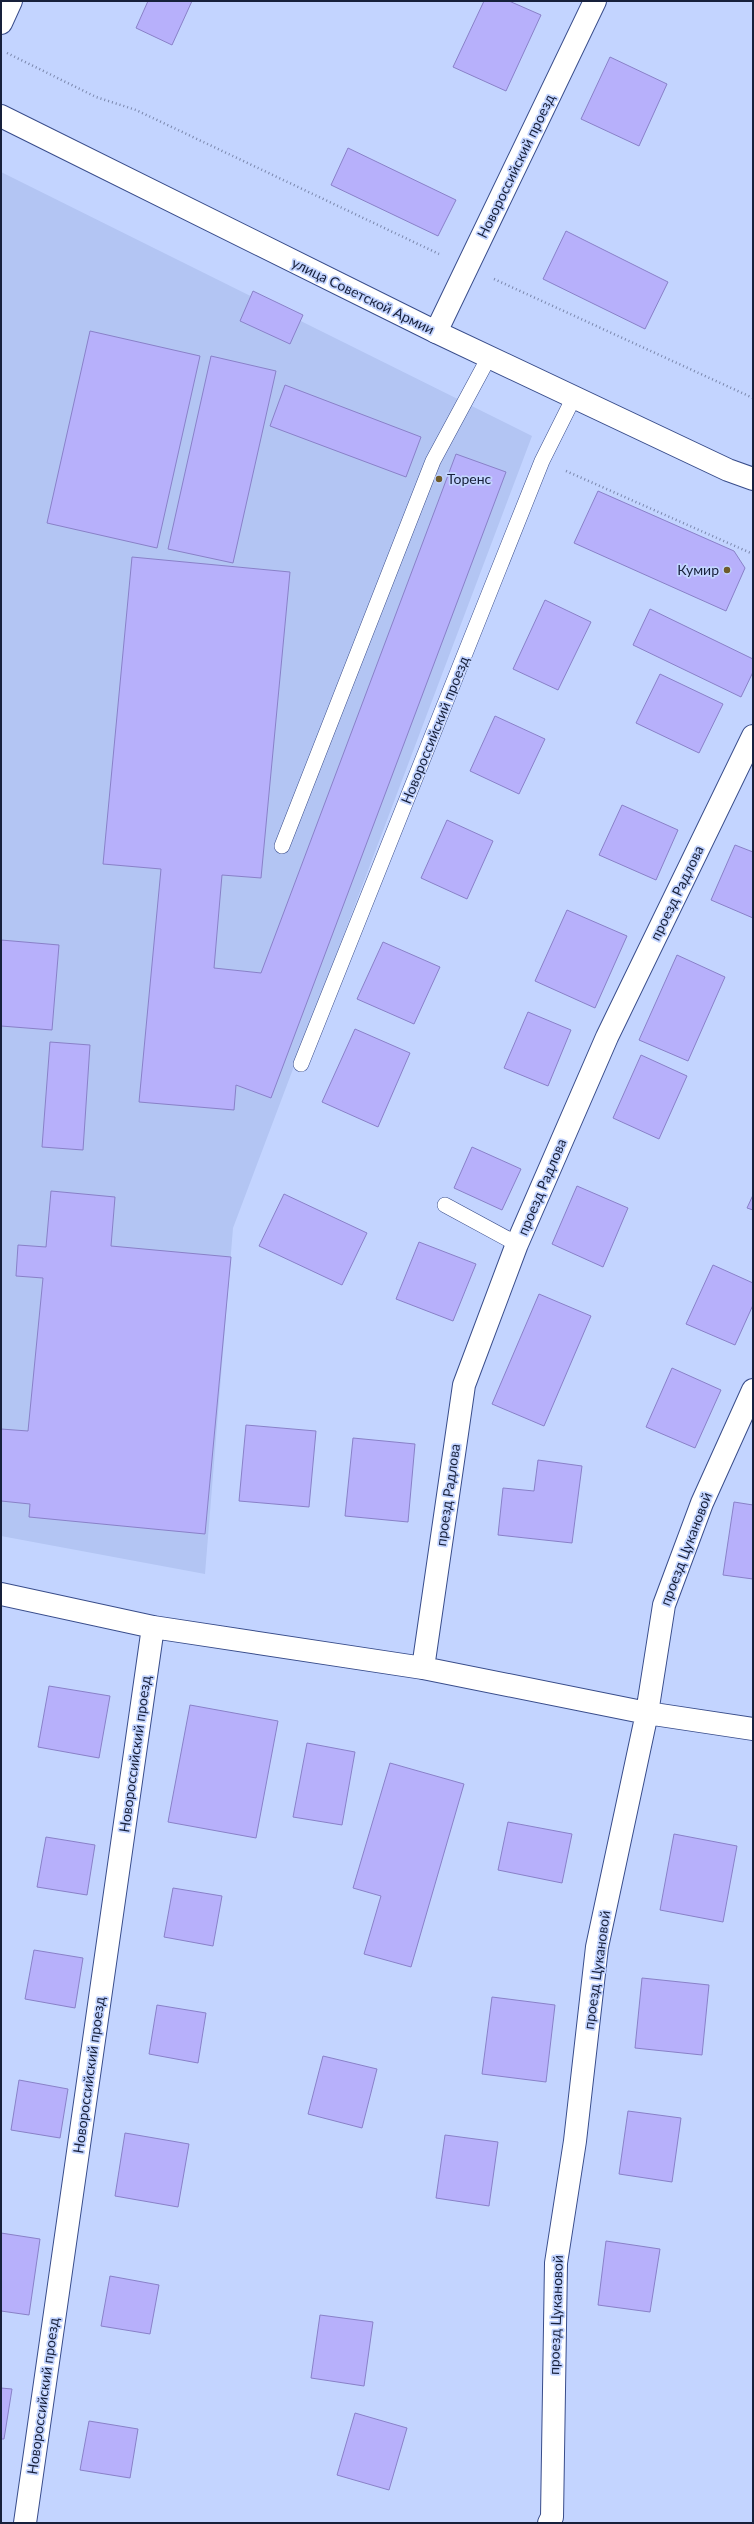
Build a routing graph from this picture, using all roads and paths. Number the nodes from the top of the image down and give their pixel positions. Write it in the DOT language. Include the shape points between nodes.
graph roads {
  1 [pos="11,1"];
  2 [pos="595,1"];
  3 [pos="1,23"];
  4 [pos="1,50"];
  5 [pos="1,116"];
  6 [pos="468,267"];
  7 [pos="436,332"];
  8 [pos="489,357"];
  9 [pos="574,397"];
  10 [pos="753,398"];
  11 [pos="542,460"];
  12 [pos="728,470"];
  13 [pos="753,479"];
  14 [pos="753,488"];
  15 [pos="753,554"];
  16 [pos="753,736"];
  17 [pos="282,846"];
  18 [pos="301,1064"];
  19 [pos="445,1205"];
  20 [pos="517,1244"];
  21 [pos="753,1390"];
  22 [pos="1,1594"];
  23 [pos="153,1627"];
  24 [pos="424,1668"];
  25 [pos="647,1713"];
  26 [pos="753,1729"];
  27 [pos="25,2523"];
  28 [pos="549,2523"];
  1 -- 3 [label="street"];
  2 -- 6 [label="street, Новороссийский проезд"];
  4 -- 6 [label="path" via="96,97 136,110"];
  5 -- 7 [label="street, улица Советской Армии"];
  6 -- 7 [label="street, Новороссийский проезд"];
  6 -- 10 [label="path"];
  7 -- 8 [label="street, улица Советской Армии"];
  8 -- 9 [label="street, улица Советской Армии"];
  8 -- 17 [label="lane" via="433,461"];
  9 -- 11 [label="lane, Новороссийский проезд"];
  9 -- 12 [label="street, улица Советской Армии"];
  11 -- 15 [label="path"];
  11 -- 18 [label="lane, Новороссийский проезд"];
  12 -- 13 [label="street, улица Советской Армии"];
  12 -- 14 [label="street, улица Советской Армии"];
  16 -- 20 [label="street, проезд Радлова" via="607,1037"];
  19 -- 20 [label="lane"];
  20 -- 24 [label="street, проезд Радлова" via="464,1385"];
  21 -- 25 [label="street, проезд Цукановой" via="702,1503 664,1605"];
  22 -- 23 [label="street"];
  23 -- 24 [label="street"];
  23 -- 27 [label="street, Новороссийский проезд"];
  24 -- 25 [label="street"];
  25 -- 26 [label="street"];
  25 -- 28 [label="street, проезд Цукановой" via="597,1947 575,2141 556,2263 552,2517"];
}
